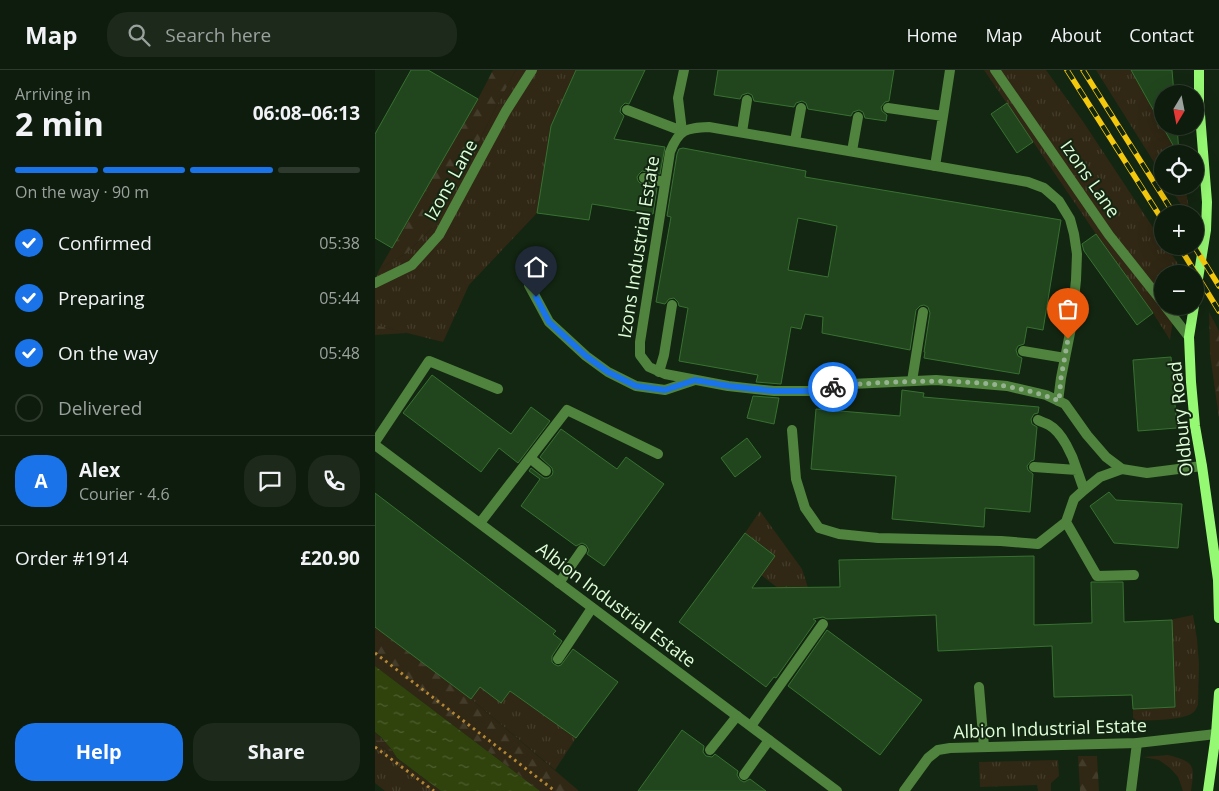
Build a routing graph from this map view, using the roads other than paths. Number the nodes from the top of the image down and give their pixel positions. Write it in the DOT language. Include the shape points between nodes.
graph roads {
  1 [pos="532,70"];
  2 [pos="685,70"];
  3 [pos="950,70"];
  4 [pos="995,70"];
  5 [pos="1199,70"];
  6 [pos="747,100"];
  7 [pos="801,108"];
  8 [pos="888,108"];
  9 [pos="627,110"];
  10 [pos="943,116"];
  11 [pos="857,117"];
  12 [pos="682,131"];
  13 [pos="742,132"];
  14 [pos="795,141"];
  15 [pos="852,151"];
  16 [pos="935,166"];
  17 [pos="644,178"];
  18 [pos="665,182"];
  19 [pos="1200,265"];
  20 [pos="375,283"];
  21 [pos="529,285"];
  22 [pos="1154,292"];
  23 [pos="672,305"];
  24 [pos="923,312"];
  25 [pos="1172,315"];
  26 [pos="1193,315"];
  27 [pos="1189,337"];
  28 [pos="1023,351"];
  29 [pos="1065,358"];
  30 [pos="659,372"];
  31 [pos="695,380"];
  32 [pos="912,382"];
  33 [pos="498,389"];
  34 [pos="1059,401"];
  35 [pos="1038,420"];
  36 [pos="792,430"];
  37 [pos="375,444"];
  38 [pos="658,454"];
  39 [pos="530,458"];
  40 [pos="1202,466"];
  41 [pos="1034,467"];
  42 [pos="1122,469"];
  43 [pos="1077,470"];
  44 [pos="546,471"];
  45 [pos="1084,490"];
  46 [pos="1067,522"];
  47 [pos="480,523"];
  48 [pos="582,550"];
  49 [pos="1135,575"];
  50 [pos="559,583"];
  51 [pos="593,608"];
  52 [pos="1219,618"];
  53 [pos="823,624"];
  54 [pos="558,659"];
  55 [pos="979,687"];
  56 [pos="1219,693"];
  57 [pos="737,716"];
  58 [pos="751,726"];
  59 [pos="1216,734"];
  60 [pos="769,740"];
  61 [pos="1137,743"];
  62 [pos="984,747"];
  63 [pos="710,750"];
  64 [pos="744,775"];
  65 [pos="829,789"];
  66 [pos="904,791"];
  67 [pos="1131,791"];
  68 [pos="1208,791"];
  1 -- 20 [label="street, Izons Lane" via="439,236 412,265"];
  2 -- 12 [label="street" via="678,98"];
  3 -- 10 [label="street"];
  4 -- 22 [label="street, Izons Lane" via="1109,235"];
  5 -- 19 [label="main road" via="1207,202"];
  6 -- 13 [label="street"];
  7 -- 14 [label="street"];
  8 -- 10 [label="street"];
  9 -- 12 [label="street"];
  10 -- 16 [label="street"];
  11 -- 15 [label="street"];
  12 -- 13 [label="street" via="709,127"];
  12 -- 18 [label="street, Izons Industrial Estate" via="670,152"];
  13 -- 14 [label="street"];
  14 -- 15 [label="street"];
  15 -- 16 [label="street"];
  16 -- 29 [label="street" via="1029,182 1044,188 1059,201 1070,219 1077,254 1071,328"];
  17 -- 18 [label="street"];
  18 -- 30 [label="street, Izons Industrial Estate" via="640,342 640,355 649,367"];
  21 -- 31 [label="street" via="549,322 608,372 636,386 665,390"];
  23 -- 30 [label="street"];
  24 -- 32 [label="street"];
  25 -- 27 [label="street, Izons Lane"];
  26 -- 27 [label="main road, Oldbury Road"];
  27 -- 40 [label="main road, Oldbury Road" via="1195,426"];
  28 -- 29 [label="street"];
  29 -- 34 [label="street"];
  30 -- 31 [label="street, Izons Industrial Estate"];
  31 -- 32 [label="street, Izons Industrial Estate" via="774,391"];
  32 -- 34 [label="street, Izons Industrial Estate" via="936,380 1007,386"];
  33 -- 37 [label="street" via="429,361"];
  34 -- 42 [label="street, Izons Industrial Estate" via="1065,404 1107,457"];
  35 -- 43 [label="street" via="1051,425 1060,435 1073,456"];
  36 -- 46 [label="street" via="796,479 805,508 819,528 839,534 877,538 1038,544"];
  37 -- 47 [label="street, Albion Industrial Estate"];
  38 -- 39 [label="street" via="567,410"];
  39 -- 44 [label="street"];
  39 -- 47 [label="street"];
  40 -- 42 [label="street" via="1147,473"];
  40 -- 52 [label="main road, Oldbury Road" via="1218,580"];
  41 -- 43 [label="street"];
  42 -- 45 [label="street" via="1100,477"];
  43 -- 45 [label="street"];
  45 -- 46 [label="street" via="1074,498"];
  46 -- 49 [label="street" via="1097,576"];
  47 -- 50 [label="street, Albion Industrial Estate"];
  48 -- 50 [label="street"];
  50 -- 51 [label="street, Albion Industrial Estate"];
  51 -- 54 [label="street"];
  51 -- 57 [label="street, Albion Industrial Estate"];
  53 -- 58 [label="street"];
  55 -- 62 [label="street"];
  56 -- 59 [label="main road"];
  57 -- 58 [label="street, Albion Industrial Estate"];
  57 -- 63 [label="street"];
  58 -- 60 [label="street, Albion Industrial Estate"];
  59 -- 61 [label="street, Albion Industrial Estate"];
  59 -- 68 [label="main road"];
  60 -- 64 [label="street"];
  60 -- 65 [label="street, Albion Industrial Estate"];
  61 -- 62 [label="street, Albion Industrial Estate"];
  61 -- 67 [label="street"];
  62 -- 66 [label="street, Albion Industrial Estate" via="938,750 928,758"];
}
